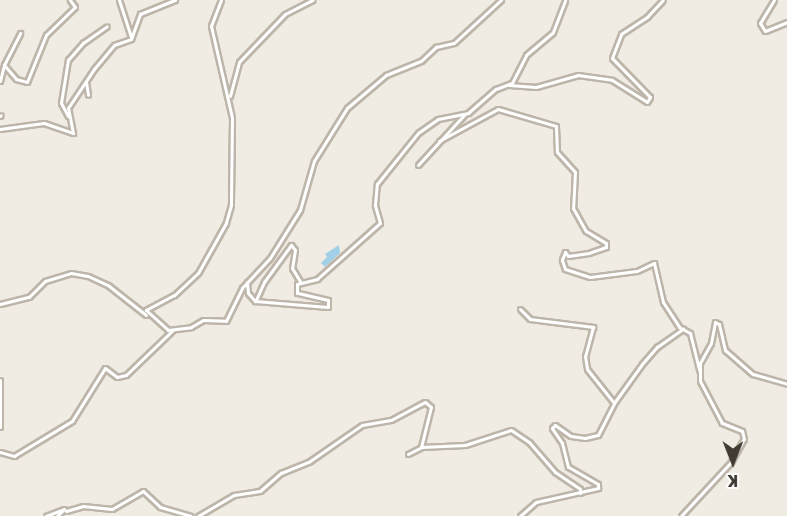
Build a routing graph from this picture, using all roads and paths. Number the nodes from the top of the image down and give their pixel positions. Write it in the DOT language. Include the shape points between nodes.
graph roads {
  1 [pos="70,0"];
  2 [pos="118,0"];
  3 [pos="175,0"];
  4 [pos="221,0"];
  5 [pos="313,0"];
  6 [pos="501,0"];
  7 [pos="565,0"];
  8 [pos="663,0"];
  9 [pos="774,0"];
  10 [pos="787,22"];
  11 [pos="107,26"];
  12 [pos="20,33"];
  13 [pos="131,39"];
  14 [pos="4,65"];
  15 [pos="0,81"];
  16 [pos="86,82"];
  17 [pos="509,85"];
  18 [pos="88,95"];
  19 [pos="229,100"];
  20 [pos="464,115"];
  21 [pos="69,117"];
  22 [pos="0,129"];
  23 [pos="439,141"];
  24 [pos="418,165"];
  25 [pos="247,280"];
  26 [pos="301,283"];
  27 [pos="255,301"];
  28 [pos="0,304"];
  29 [pos="520,309"];
  30 [pos="146,315"];
  31 [pos="683,329"];
  32 [pos="173,330"];
  33 [pos="699,370"];
  34 [pos="0,380"];
  35 [pos="787,384"];
  36 [pos="614,403"];
  37 [pos="0,426"];
  38 [pos="423,447"];
  39 [pos="0,452"];
  40 [pos="408,454"];
  41 [pos="580,493"];
  42 [pos="66,511"];
  43 [pos="46,516"];
  44 [pos="57,516"];
  45 [pos="191,516"];
  46 [pos="198,516"];
  47 [pos="520,516"];
  48 [pos="681,516"];
  1 -- 14 [label="street" via="75,7 46,35 27,82 16,79"];
  2 -- 13 [label="street"];
  3 -- 13 [label="street" via="141,14"];
  4 -- 19 [label="street" via="211,26"];
  5 -- 19 [label="street" via="285,14 239,62"];
  6 -- 25 [label="street" via="454,43 436,47 421,61 386,75 346,108 314,161 300,210 270,258"];
  7 -- 17 [label="street" via="553,32 526,55"];
  8 -- 17 [label="street" via="647,17 621,34 612,58 650,97 647,102 612,80 578,75 536,87"];
  9 -- 10 [label="street" via="760,23 765,31"];
  11 -- 21 [label="street" via="83,43 66,64 61,103"];
  12 -- 14 [label="street"];
  13 -- 16 [label="street" via="111,48"];
  14 -- 15 [label="street"];
  16 -- 18 [label="street"];
  16 -- 21 [label="street" via="70,104"];
  17 -- 20 [label="street" via="496,89"];
  19 -- 30 [label="street" via="234,168 226,223 198,273 174,294 146,310"];
  20 -- 23 [label="street"];
  20 -- 26 [label="street" via="438,119 418,133 377,184 375,205 380,223 320,277"];
  21 -- 22 [label="street" via="75,129 69,134 44,123"];
  23 -- 24 [label="street"];
  23 -- 31 [label="street" via="498,109 552,123 557,130 557,152 575,172 573,208 586,231 606,243 606,247 589,253 568,256 565,252 565,269 576,276 595,276 638,271 654,263 663,302"];
  25 -- 27 [label="street" via="248,293"];
  25 -- 32 [label="street" via="226,321 203,320 195,326"];
  26 -- 27 [label="street" via="292,268 295,250 291,245"];
  26 -- 27 [label="street" via="297,293 328,300 328,308"];
  28 -- 30 [label="street" via="29,297 45,281 71,273 109,286"];
  29 -- 36 [label="street" via="530,318 593,327 585,356 587,369"];
  30 -- 32 [label="street" via="164,329"];
  31 -- 33 [label="street" via="690,333"];
  31 -- 36 [label="street" via="657,347"];
  32 -- 39 [label="street" via="126,375 117,377 105,368 72,420 14,456"];
  33 -- 35 [label="street" via="715,322 719,324 725,351 753,374"];
  33 -- 48 [label="street" via="702,386 722,423 742,431 744,439 731,462"];
  34 -- 37 [label="street"];
  36 -- 41 [label="street" via="606,423 594,437 572,436 555,425 552,428 562,442 568,467 598,484 594,491"];
  38 -- 40 [label="street"];
  38 -- 41 [label="street" via="469,444 511,430 529,442"];
  38 -- 46 [label="street" via="431,408 425,402 411,412 362,425 310,461 281,473 260,490 234,495"];
  41 -- 47 [label="street" via="536,502"];
  42 -- 43 [label="street" via="62,508"];
  42 -- 44 [label="street"];
  42 -- 45 [label="street" via="83,506 112,509 143,491 160,507"];
}
